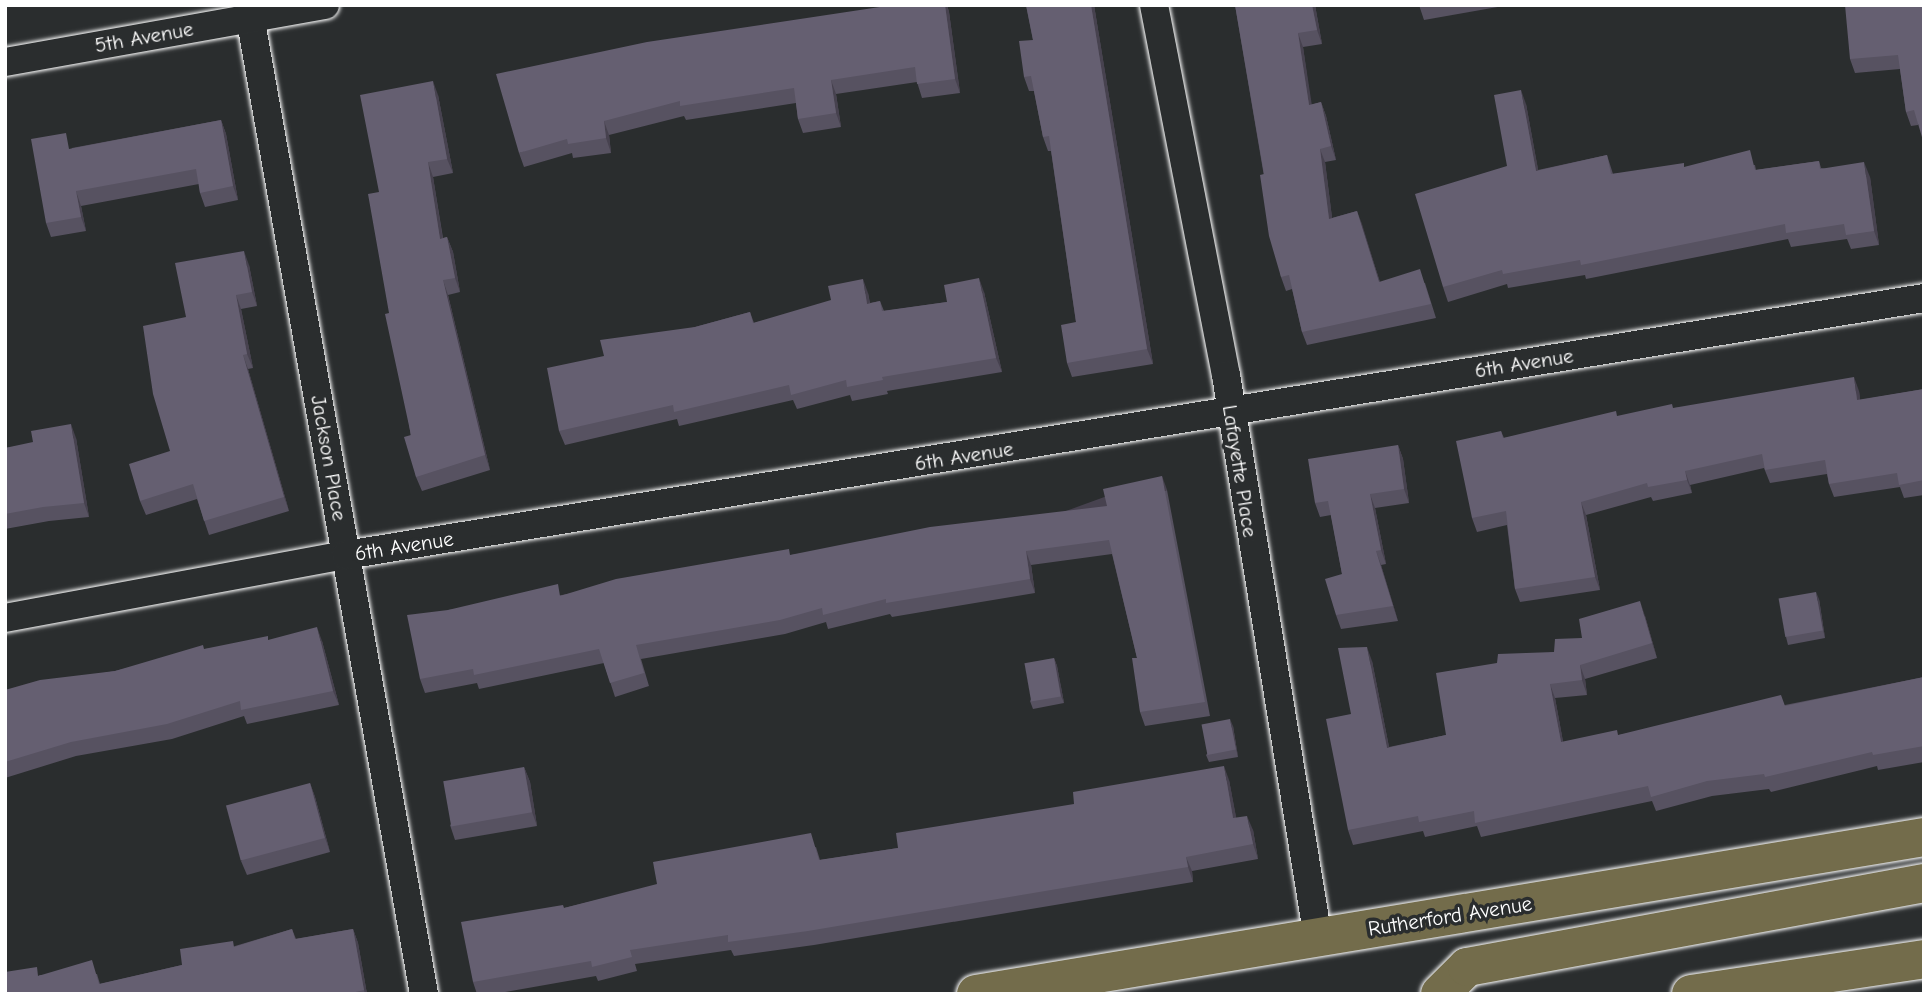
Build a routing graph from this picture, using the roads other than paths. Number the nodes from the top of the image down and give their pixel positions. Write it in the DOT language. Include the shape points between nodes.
graph roads {
  1 [pos="325,5"];
  2 [pos="1154,5"];
  3 [pos="249,11"];
  4 [pos="5,62"];
  5 [pos="1924,298"];
  6 [pos="1231,412"];
  7 [pos="346,555"];
  8 [pos="5,618"];
  9 [pos="1924,837"];
  10 [pos="1924,883"];
  11 [pos="1318,938"];
  12 [pos="1924,959"];
  13 [pos="424,994"];
  14 [pos="976,994"];
  15 [pos="1440,994"];
  16 [pos="1690,994"];
  1 -- 3 [label="street, 5th Avenue"];
  2 -- 6 [label="street, Lafayette Place"];
  3 -- 4 [label="street, 5th Avenue"];
  3 -- 7 [label="street, Jackson Place"];
  5 -- 6 [label="street, 6th Avenue"];
  6 -- 7 [label="street, 6th Avenue"];
  6 -- 11 [label="street, Lafayette Place"];
  7 -- 8 [label="street, 6th Avenue"];
  7 -- 13 [label="street, Jackson Place"];
  9 -- 11 [label="main road, Rutherford Avenue"];
  10 -- 15 [label="main road" via="1467,967"];
  11 -- 14 [label="main road, Rutherford Avenue"];
  12 -- 16 [label="main road"];
}
